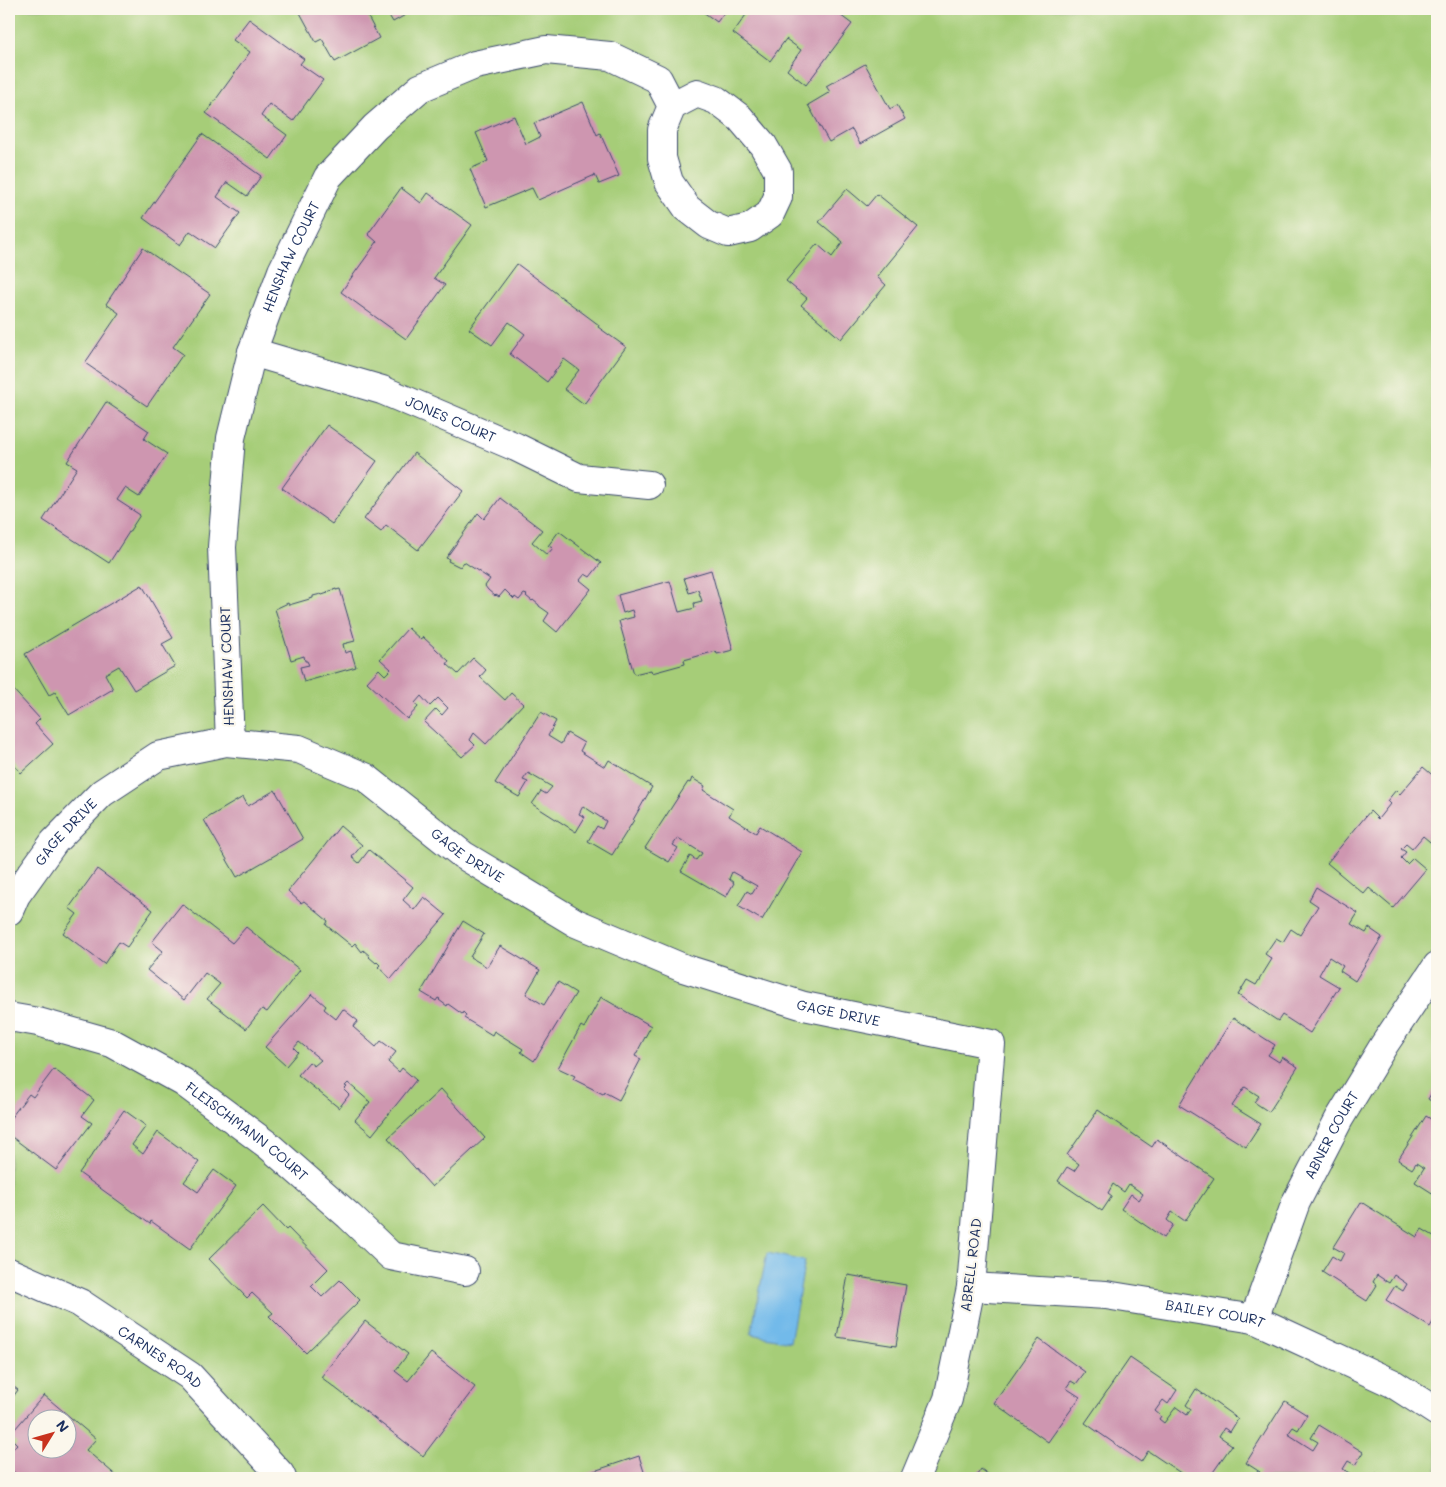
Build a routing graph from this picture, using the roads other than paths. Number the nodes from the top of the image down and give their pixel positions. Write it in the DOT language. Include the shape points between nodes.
graph roads {
  1 [pos="672,106"];
  2 [pos="252,352"];
  3 [pos="649,485"];
  4 [pos="230,742"];
  5 [pos="9,910"];
  6 [pos="1437,966"];
  7 [pos="9,1017"];
  8 [pos="991,1044"];
  9 [pos="465,1271"];
  10 [pos="9,1272"];
  11 [pos="971,1287"];
  12 [pos="1254,1319"];
  13 [pos="1437,1412"];
  14 [pos="282,1478"];
  15 [pos="915,1478"];
  1 -- 1 [label="street" via="662,130 662,158 669,182 687,208 709,225 728,233 750,228 770,214 778,197 778,171 763,145 740,118 716,100 697,93"];
  1 -- 2 [label="street, HENSHAW COURT" via="658,79 610,56 546,50 475,65 420,88 375,127 328,177 282,271"];
  2 -- 3 [label="street, JONES COURT" via="382,390 516,447 579,478"];
  2 -- 4 [label="street, HENSHAW COURT" via="232,438 222,547"];
  4 -- 5 [label="street, GAGE DRIVE" via="158,756 102,793 54,842"];
  4 -- 8 [label="street, GAGE DRIVE" via="299,749 365,777 463,855 576,923 683,968 804,1006"];
  6 -- 12 [label="street, ABNER COURT" via="1330,1135 1296,1202"];
  7 -- 9 [label="street, FLEISCHMANN COURT" via="112,1043 183,1082 269,1146 391,1256"];
  8 -- 11 [label="street, ABRELL ROAD"];
  10 -- 14 [label="street, CARNES ROAD" via="80,1303 190,1376"];
  11 -- 12 [label="street, BAILEY COURT" via="1106,1294"];
  11 -- 15 [label="street, ABRELL ROAD" via="948,1399"];
  12 -- 13 [label="street, BAILEY COURT" via="1392,1383"];
}
